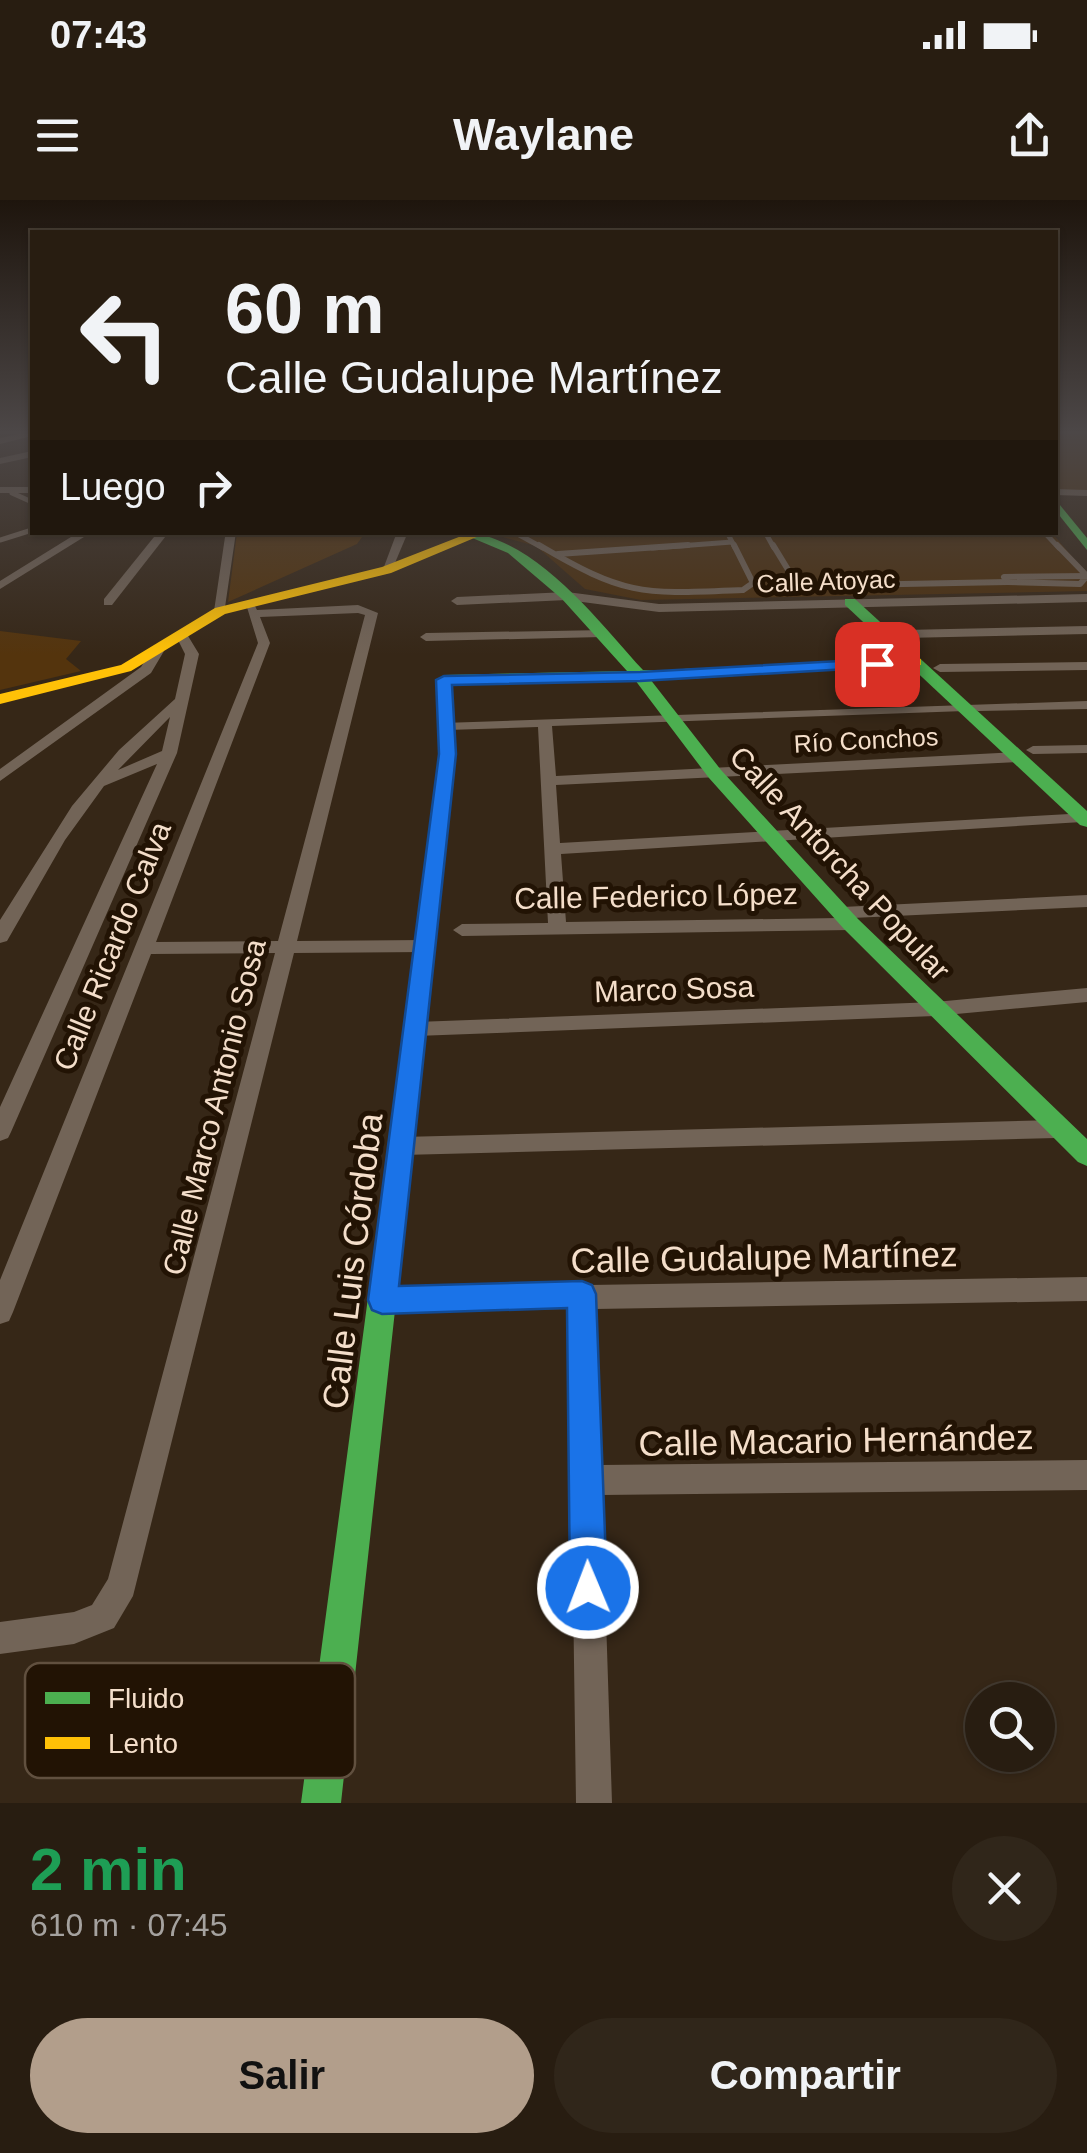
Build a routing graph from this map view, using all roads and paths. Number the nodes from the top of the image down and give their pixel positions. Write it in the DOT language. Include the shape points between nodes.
graph roads {
  1 [pos="1058,506"];
  2 [pos="30,531"];
  3 [pos="82,535"];
  4 [pos="162,535"];
  5 [pos="231,535"];
  6 [pos="402,535"];
  7 [pos="467,535"];
  8 [pos="472,535"];
  9 [pos="520,535"];
  10 [pos="728,535"];
  11 [pos="767,535"];
  12 [pos="1047,535"];
  13 [pos="0,540"];
  14 [pos="732,542"];
  15 [pos="1087,546"];
  16 [pos="558,554"];
  17 [pos="386,570"];
  18 [pos="1087,576"];
  19 [pos="0,586"];
  20 [pos="567,596"];
  21 [pos="1087,598"];
  22 [pos="457,601"];
  23 [pos="108,602"];
  24 [pos="850,602"];
  25 [pos="251,608"];
  26 [pos="220,611"];
  27 [pos="1087,630"];
  28 [pos="602,633"];
  29 [pos="181,634"];
  30 [pos="904,634"];
  31 [pos="426,637"];
  32 [pos="158,651"];
  33 [pos="916,662"];
  34 [pos="1087,666"];
  35 [pos="940,668"];
  36 [pos="640,676"];
  37 [pos="0,699"];
  38 [pos="178,702"];
  39 [pos="1087,705"];
  40 [pos="972,707"];
  41 [pos="675,721"];
  42 [pos="448,726"];
  43 [pos="546,726"];
  44 [pos="1087,749"];
  45 [pos="169,753"];
  46 [pos="1026,754"];
  47 [pos="715,774"];
  48 [pos="0,776"];
  49 [pos="549,781"];
  50 [pos="96,785"];
  51 [pos="1085,819"];
  52 [pos="772,838"];
  53 [pos="552,849"];
  54 [pos="1087,901"];
  55 [pos="847,919"];
  56 [pos="557,926"];
  57 [pos="462,930"];
  58 [pos="0,937"];
  59 [pos="287,944"];
  60 [pos="426,946"];
  61 [pos="144,948"];
  62 [pos="1087,995"];
  63 [pos="934,1009"];
  64 [pos="416,1029"];
  65 [pos="1056,1129"];
  66 [pos="0,1132"];
  67 [pos="402,1146"];
  68 [pos="1087,1155"];
  69 [pos="1087,1289"];
  70 [pos="582,1294"];
  71 [pos="382,1300"];
  72 [pos="0,1312"];
  73 [pos="1087,1475"];
  74 [pos="586,1480"];
  75 [pos="0,1638"];
  76 [pos="338,1663"];
  77 [pos="324,1778"];
  78 [pos="321,1803"];
  79 [pos="594,1803"];
  1 -- 15 [label="street"];
  2 -- 13 [label="lane"];
  3 -- 19 [label="street"];
  4 -- 23 [label="street"];
  5 -- 26 [label="street"];
  6 -- 17 [label="street"];
  7 -- 17 [label="street"];
  8 -- 20 [label="street, Calle Antorcha Popular" via="512,550"];
  9 -- 16 [label="lane"];
  10 -- 14 [label="lane"];
  11 -- 18 [label="lane" via="798,586 1080,584"];
  12 -- 18 [label="lane"];
  14 -- 16 [label="lane"];
  14 -- 16 [label="lane" via="754,583 743,590 640,593 585,573"];
  17 -- 25 [label="street"];
  20 -- 22 [label="street, Calle Atoyac"];
  20 -- 24 [label="street, Calle Atoyac" via="659,608"];
  20 -- 28 [label="street, Calle Antorcha Popular"];
  21 -- 24 [label="street, Calle Atoyac"];
  24 -- 33 [label="street"];
  25 -- 26 [label="street"];
  25 -- 59 [label="street, Calle Marco Antonio Sosa" via="372,612"];
  25 -- 61 [label="street, Calle Ricardo Calva" via="264,643"];
  26 -- 29 [label="street"];
  27 -- 30 [label="street"];
  28 -- 31 [label="street"];
  28 -- 36 [label="street, Calle Antorcha Popular"];
  29 -- 32 [label="street"];
  29 -- 38 [label="street" via="192,654"];
  32 -- 37 [label="street" via="126,668"];
  32 -- 48 [label="street" via="146,670"];
  33 -- 36 [label="street"];
  33 -- 40 [label="street"];
  34 -- 35 [label="street"];
  36 -- 41 [label="street, Calle Antorcha Popular"];
  36 -- 42 [label="street, Calle Luis Córdoba" via="444,680"];
  38 -- 45 [label="street"];
  38 -- 50 [label="street" via="145,728"];
  39 -- 40 [label="street"];
  40 -- 41 [label="street"];
  40 -- 46 [label="street"];
  41 -- 43 [label="street"];
  41 -- 47 [label="street, Calle Antorcha Popular"];
  42 -- 43 [label="street"];
  42 -- 60 [label="street, Calle Luis Córdoba"];
  43 -- 49 [label="street"];
  44 -- 46 [label="street, Río Conchos"];
  45 -- 50 [label="street"];
  45 -- 66 [label="street"];
  46 -- 47 [label="street, Río Conchos"];
  46 -- 51 [label="street"];
  47 -- 49 [label="street, Río Conchos"];
  47 -- 52 [label="street, Calle Antorcha Popular"];
  49 -- 53 [label="street"];
  50 -- 58 [label="street" via="49,845"];
  51 -- 52 [label="street"];
  52 -- 53 [label="street"];
  52 -- 55 [label="street, Calle Antorcha Popular"];
  53 -- 56 [label="street"];
  54 -- 55 [label="street, Calle Federico López"];
  55 -- 56 [label="street, Calle Federico López"];
  55 -- 63 [label="street, Calle Antorcha Popular"];
  56 -- 57 [label="street, Calle Federico López"];
  59 -- 60 [label="street"];
  59 -- 61 [label="street"];
  59 -- 75 [label="street, Calle Marco Antonio Sosa" via="122,1585 102,1617 74,1628"];
  60 -- 64 [label="street, Calle Luis Córdoba"];
  61 -- 72 [label="street, Calle Ricardo Calva"];
  62 -- 63 [label="street, Marco Sosa"];
  63 -- 64 [label="street, Marco Sosa"];
  63 -- 65 [label="street, Calle Antorcha Popular"];
  64 -- 67 [label="street, Calle Luis Córdoba"];
  65 -- 67 [label="street"];
  65 -- 68 [label="street, Calle Antorcha Popular"];
  67 -- 71 [label="street, Calle Luis Córdoba"];
  69 -- 70 [label="street, Calle Gudalupe Martínez"];
  70 -- 71 [label="street, Calle Gudalupe Martínez"];
  70 -- 74 [label="street"];
  71 -- 76 [label="street, Calle Luis Córdoba"];
  73 -- 74 [label="street, Calle Macario Hernández"];
  74 -- 79 [label="street"];
  77 -- 78 [label="street, Calle Luis Córdoba"];
}
